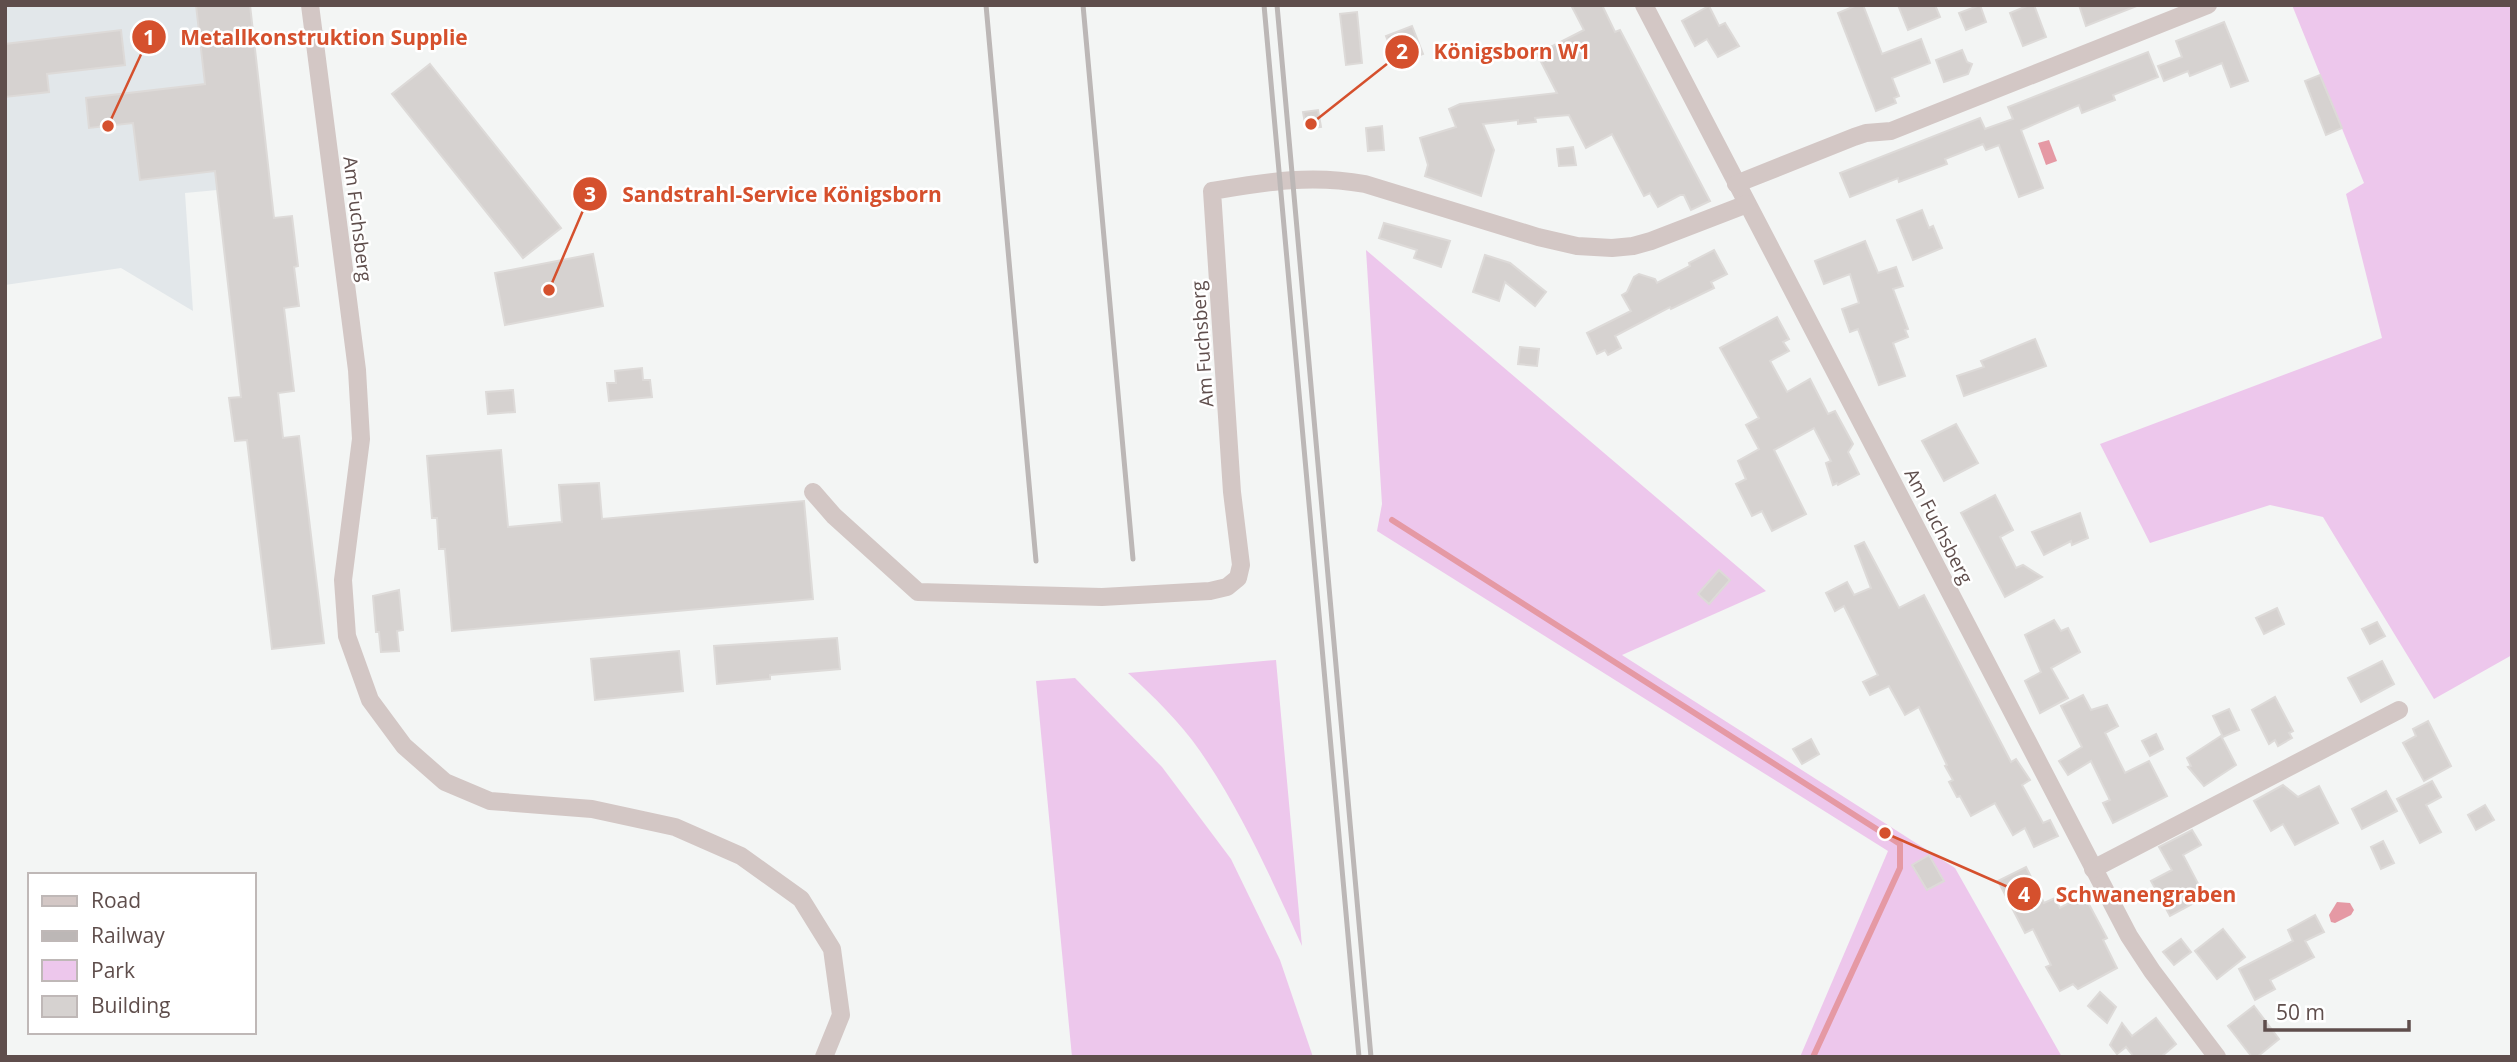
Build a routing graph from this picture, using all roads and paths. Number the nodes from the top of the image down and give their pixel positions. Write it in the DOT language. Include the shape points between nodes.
graph roads {
  1 [pos="310,5"];
  2 [pos="1644,5"];
  3 [pos="2208,5"];
  4 [pos="1736,184"];
  5 [pos="1747,204"];
  6 [pos="813,492"];
  7 [pos="2399,710"];
  8 [pos="2093,869"];
  9 [pos="824,1057"];
  10 [pos="2217,1057"];
  1 -- 9 [label="street, Am Fuchsberg" via="357,370 360,439 343,580 347,636 370,700 404,746 445,782 490,801 592,808 675,827 741,856 801,898 832,949 841,1015"];
  2 -- 4 [label="street, Am Fuchsberg"];
  3 -- 4 [label="street" via="1891,131 1854,137"];
  4 -- 5 [label="street, Am Fuchsberg"];
  5 -- 6 [label="street, Am Fuchsberg" via="1633,246 1612,248 1538,237 1340,180 1315,178 1212,191 1241,565 1238,579 1227,587 1102,597 919,592"];
  5 -- 8 [label="street, Am Fuchsberg"];
  7 -- 8 [label="street"];
  8 -- 10 [label="street, Am Fuchsberg" via="2140,956"];
}
